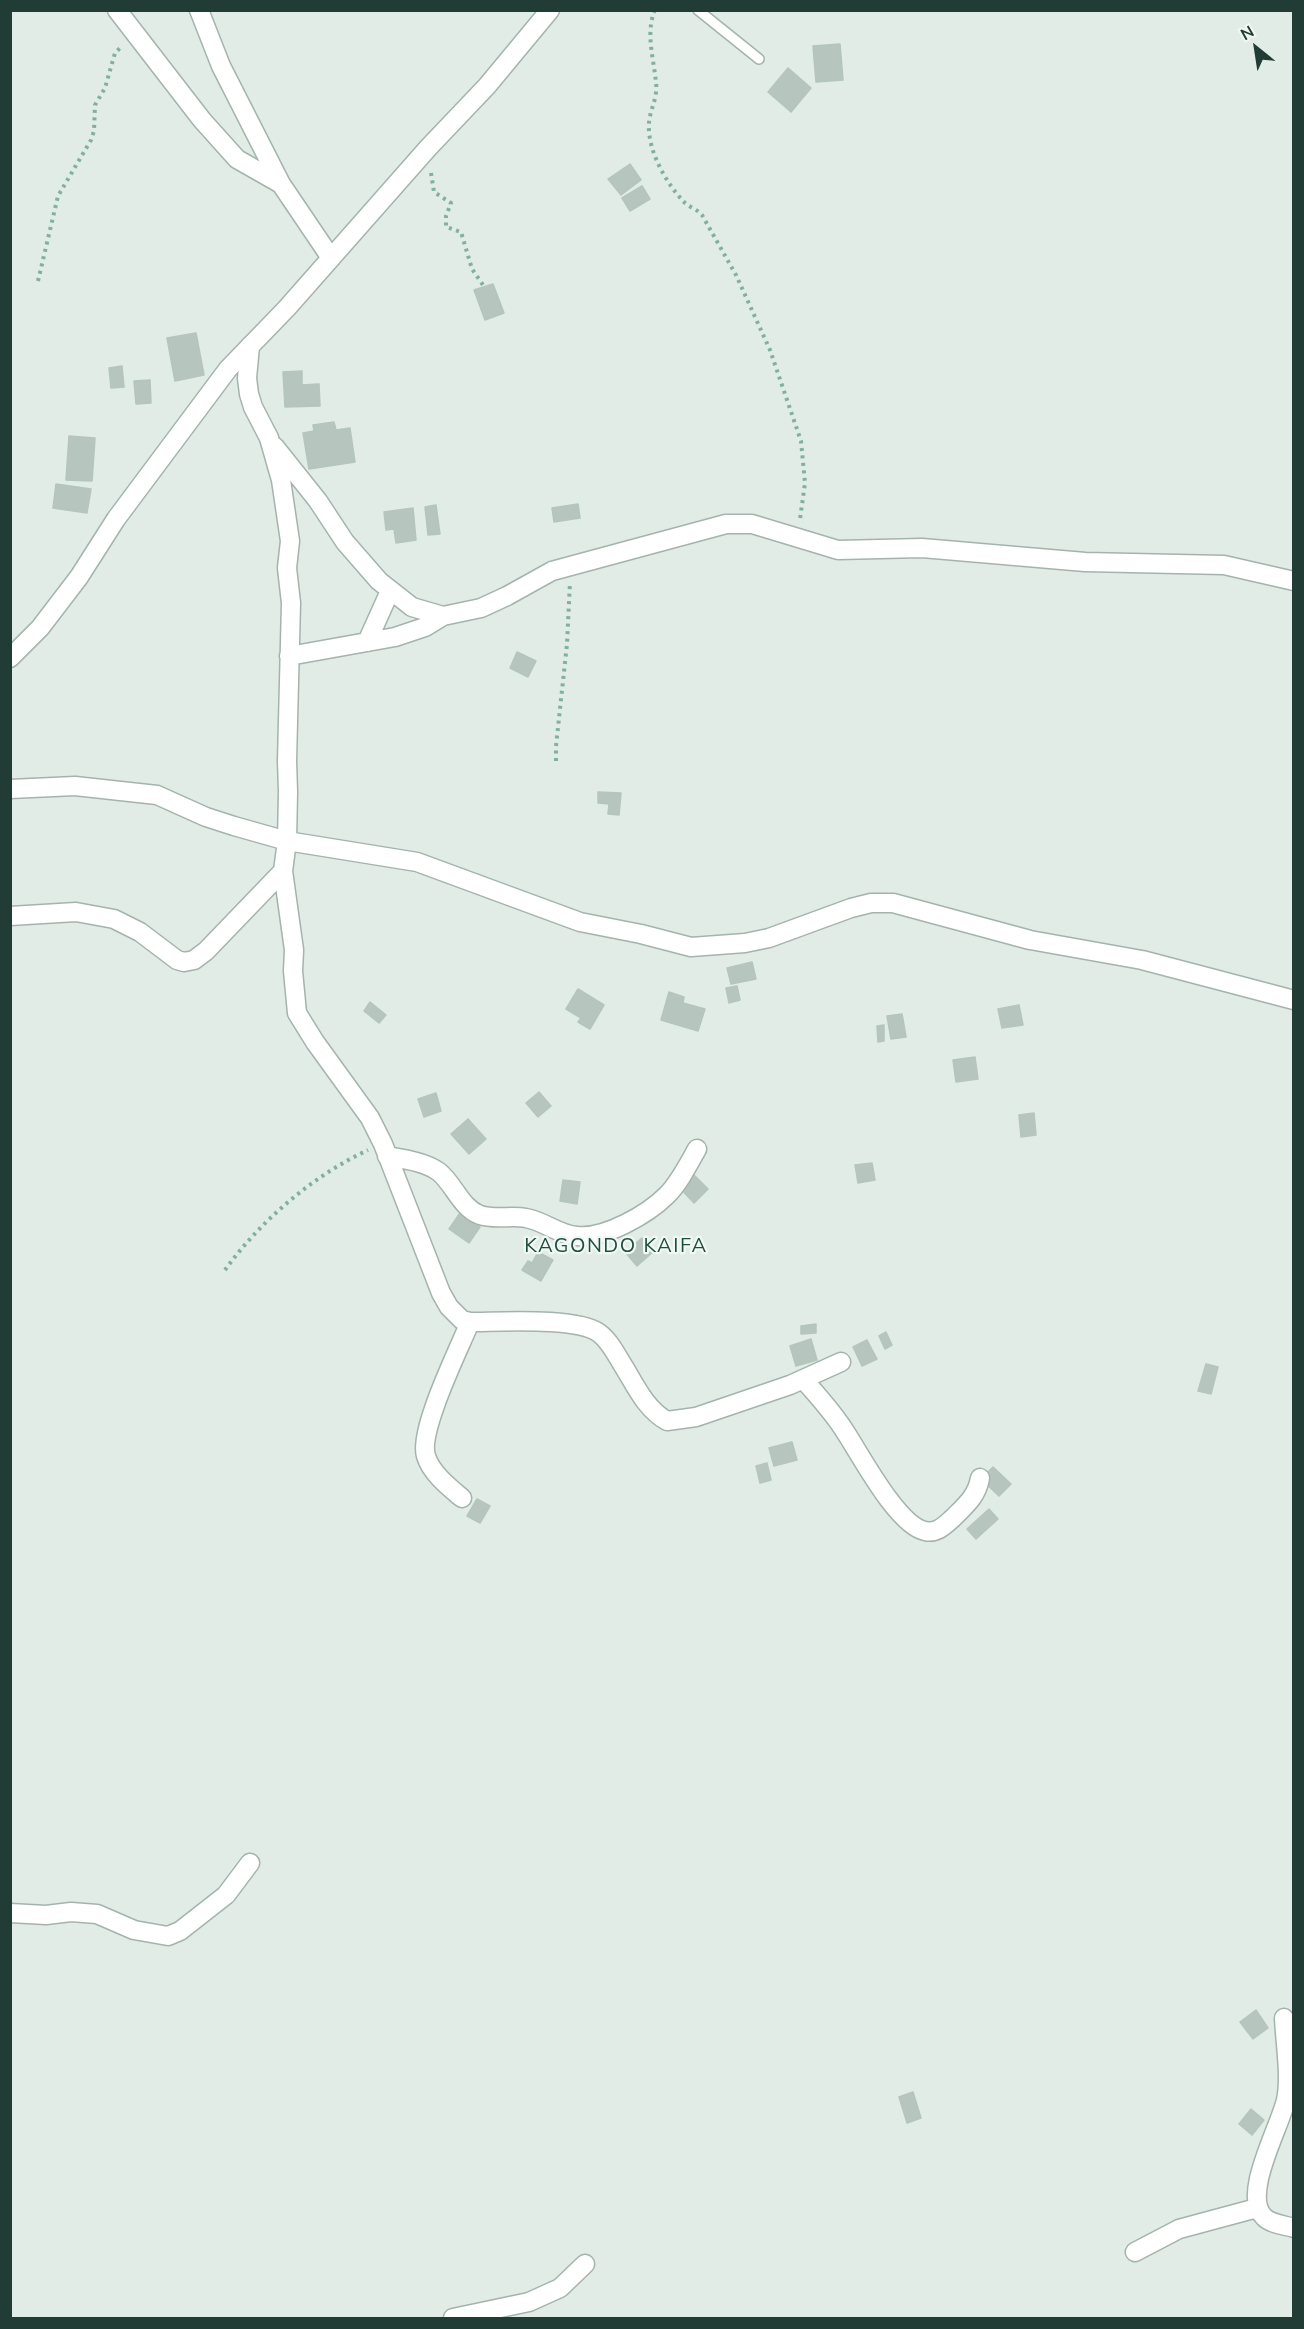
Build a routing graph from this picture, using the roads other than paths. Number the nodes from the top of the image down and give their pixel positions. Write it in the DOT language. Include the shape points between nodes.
graph roads {
  1 [pos="117,10"];
  2 [pos="200,10"];
  3 [pos="550,10"];
  4 [pos="698,10"];
  5 [pos="759,59"];
  6 [pos="281,184"];
  7 [pos="331,258"];
  8 [pos="250,346"];
  9 [pos="269,438"];
  10 [pos="1293,581"];
  11 [pos="390,591"];
  12 [pos="443,616"];
  13 [pos="367,642"];
  14 [pos="289,656"];
  15 [pos="10,658"];
  16 [pos="10,789"];
  17 [pos="287,841"];
  18 [pos="283,871"];
  19 [pos="10,916"];
  20 [pos="1293,1000"];
  21 [pos="697,1149"];
  22 [pos="385,1150"];
  23 [pos="470,1322"];
  24 [pos="841,1362"];
  25 [pos="803,1379"];
  26 [pos="980,1478"];
  27 [pos="462,1498"];
  28 [pos="250,1863"];
  29 [pos="10,1913"];
  30 [pos="1284,2018"];
  31 [pos="1257,2208"];
  32 [pos="1293,2228"];
  33 [pos="1135,2252"];
  34 [pos="585,2264"];
  35 [pos="453,2319"];
  1 -- 6 [label="street" via="237,159"];
  2 -- 6 [label="street" via="221,66"];
  3 -- 7 [label="street" via="487,86"];
  4 -- 5 [label="lane"];
  6 -- 7 [label="street"];
  7 -- 8 [label="street"];
  8 -- 9 [label="street" via="249,394"];
  8 -- 15 [label="street" via="228,369 116,519 40,628"];
  9 -- 11 [label="street" via="345,542"];
  9 -- 14 [label="street" via="281,480 290,542"];
  10 -- 12 [label="street" via="1224,565 1085,562 921,548 838,549 752,524 726,524 552,571 481,608"];
  11 -- 12 [label="street" via="412,608"];
  11 -- 13 [label="street"];
  12 -- 13 [label="street" via="395,637"];
  13 -- 14 [label="street"];
  14 -- 17 [label="street"];
  16 -- 17 [label="street" via="75,786 157,795 206,817"];
  17 -- 18 [label="street"];
  17 -- 20 [label="street" via="417,862 580,922 691,947 745,944 851,908 893,903 1030,940 1142,960"];
  18 -- 19 [label="street" via="206,951 184,962 114,919 76,912"];
  18 -- 22 [label="street" via="294,950 297,1013 370,1118"];
  21 -- 22 [label="street" via="667,1195 650,1208 624,1225 578,1236 524,1217 480,1215 464,1203 439,1172"];
  22 -- 23 [label="street" via="441,1293 462,1320"];
  23 -- 25 [label="street" via="555,1323 599,1333 649,1408 667,1421 696,1418"];
  23 -- 27 [label="street" via="429,1420 425,1445 426,1458 442,1481"];
  24 -- 25 [label="street"];
  25 -- 26 [label="street" via="846,1432 873,1478 915,1527 925,1531 943,1527 970,1501"];
  28 -- 29 [label="street" via="226,1895 168,1936 134,1930 97,1914"];
  30 -- 31 [label="street" via="1287,2098 1262,2168"];
  31 -- 32 [label="street" via="1268,2220"];
  31 -- 33 [label="street" via="1179,2229"];
  34 -- 35 [label="street" via="560,2288 529,2302"];
}
